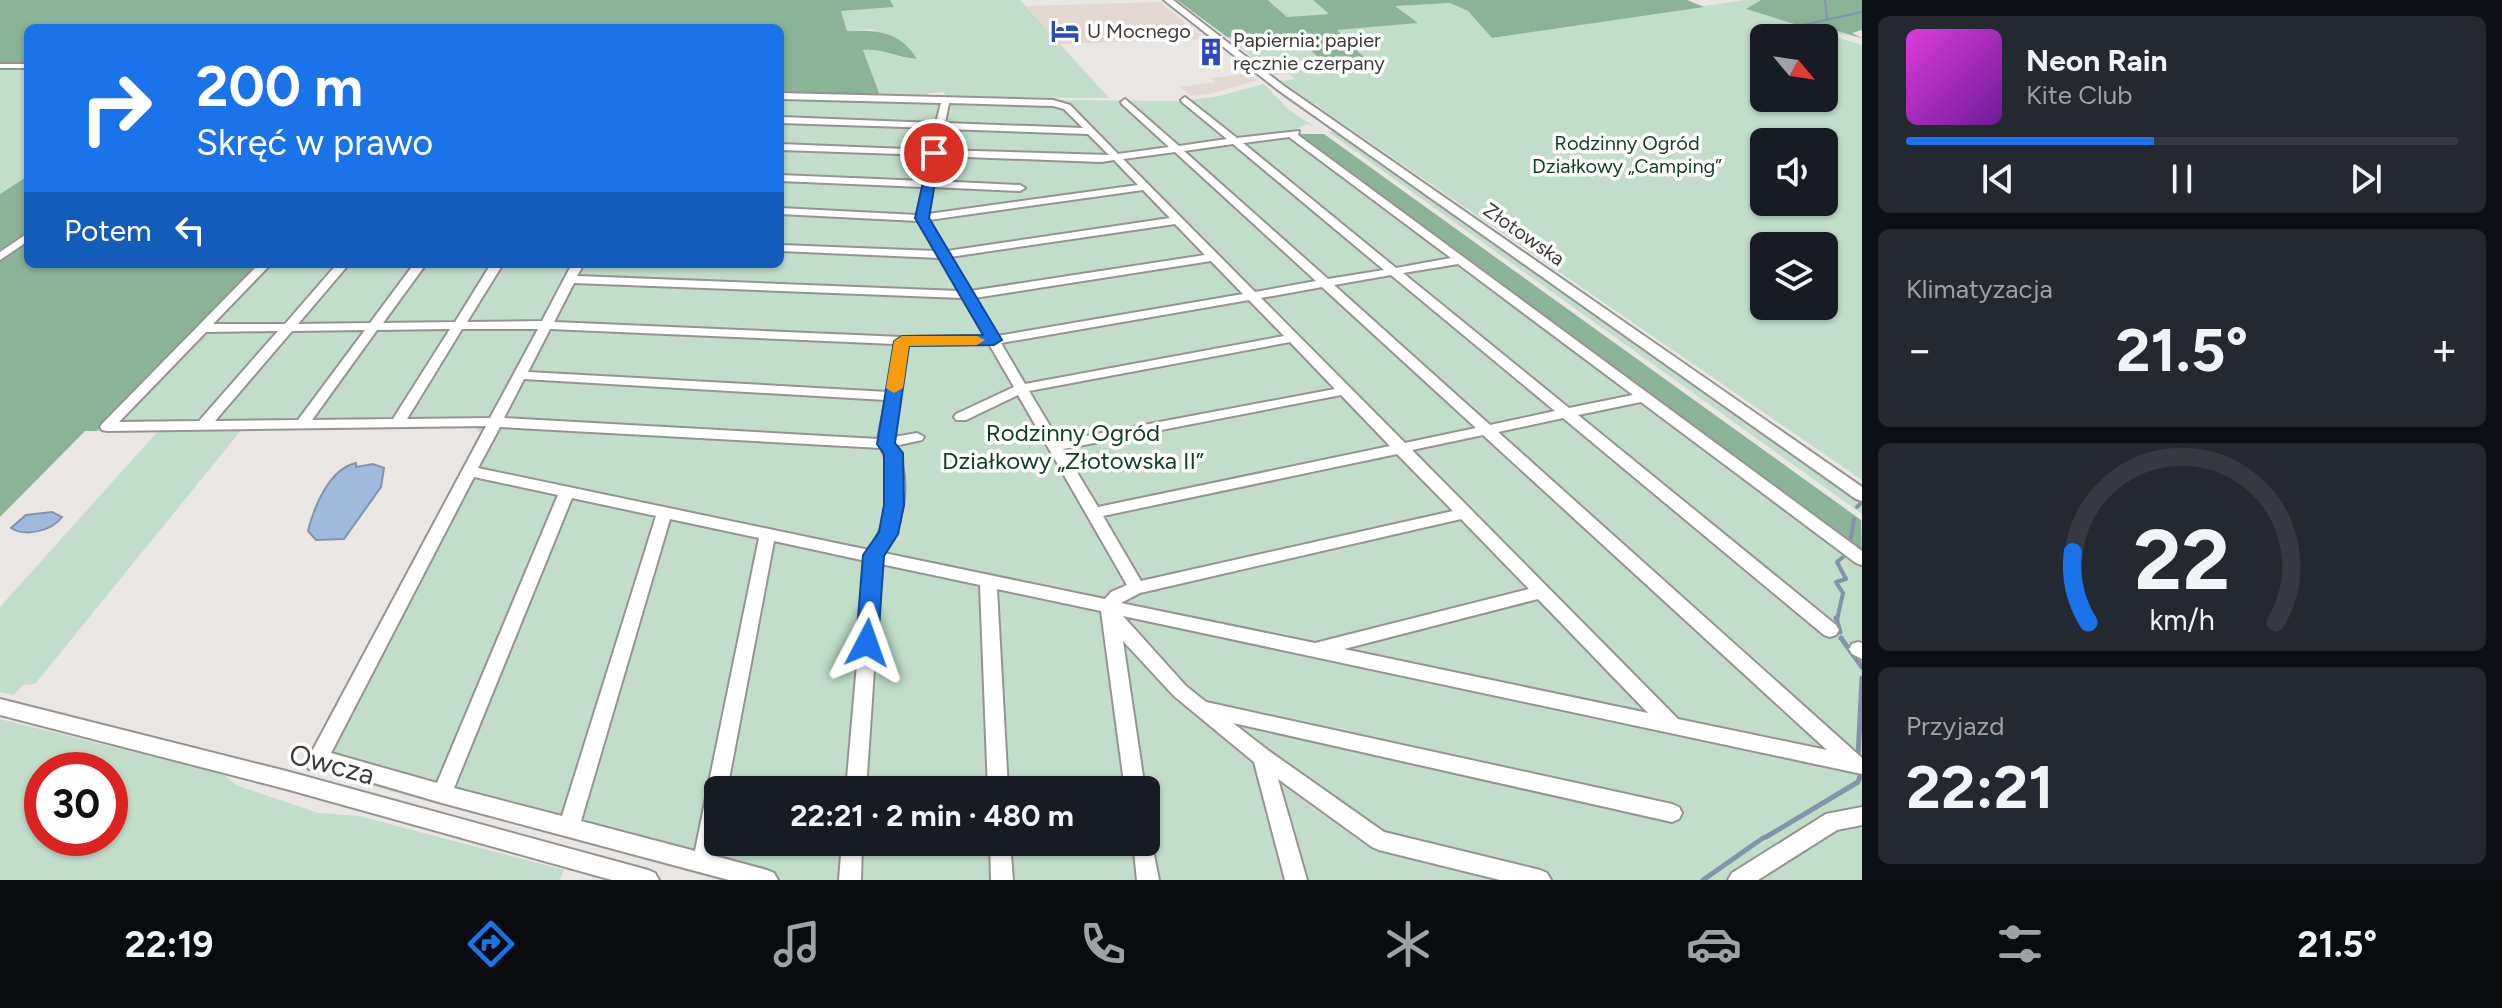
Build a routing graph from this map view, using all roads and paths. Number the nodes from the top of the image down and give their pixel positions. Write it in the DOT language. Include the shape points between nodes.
graph roads {
  1 [pos="1168,0"];
  2 [pos="0,66"];
  3 [pos="24,66"];
  4 [pos="784,96"];
  5 [pos="1185,100"];
  6 [pos="945,102"];
  7 [pos="1125,102"];
  8 [pos="784,120"];
  9 [pos="940,126"];
  10 [pos="1090,131"];
  11 [pos="1238,141"];
  12 [pos="784,147"];
  13 [pos="1176,149"];
  14 [pos="934,153"];
  15 [pos="1116,157"];
  16 [pos="784,178"];
  17 [pos="927,184"];
  18 [pos="1146,187"];
  19 [pos="1020,188"];
  20 [pos="784,211"];
  21 [pos="922,218"];
  22 [pos="1178,220"];
  23 [pos="24,239"];
  24 [pos="784,248"];
  25 [pos="944,255"];
  26 [pos="0,257"];
  27 [pos="1214,257"];
  28 [pos="1461,260"];
  29 [pos="261,268"];
  30 [pos="340,268"];
  31 [pos="417,268"];
  32 [pos="494,268"];
  33 [pos="576,268"];
  34 [pos="1395,272"];
  35 [pos="570,279"];
  36 [pos="1326,284"];
  37 [pos="968,295"];
  38 [pos="1252,296"];
  39 [pos="458,325"];
  40 [pos="546,325"];
  41 [pos="289,326"];
  42 [pos="374,326"];
  43 [pos="203,328"];
  44 [pos="1292,338"];
  45 [pos="994,340"];
  46 [pos="902,341"];
  47 [pos="520,375"];
  48 [pos="1022,388"];
  49 [pos="1343,391"];
  50 [pos="893,396"];
  51 [pos="1644,397"];
  52 [pos="1568,412"];
  53 [pos="961,417"];
  54 [pos="398,422"];
  55 [pos="496,422"];
  56 [pos="302,424"];
  57 [pos="203,426"];
  58 [pos="1487,430"];
  59 [pos="917,437"];
  60 [pos="886,444"];
  61 [pos="1055,446"];
  62 [pos="1401,448"];
  63 [pos="469,471"];
  64 [pos="567,492"];
  65 [pos="1862,495"];
  66 [pos="665,512"];
  67 [pos="1094,513"];
  68 [pos="1465,513"];
  69 [pos="768,533"];
  70 [pos="874,555"];
  71 [pos="1862,559"];
  72 [pos="988,581"];
  73 [pos="1137,588"];
  74 [pos="1542,592"];
  75 [pos="1109,606"];
  76 [pos="1830,630"];
  77 [pos="1314,650"];
  78 [pos="0,707"];
  79 [pos="1203,708"];
  80 [pos="1673,726"];
  81 [pos="1262,757"];
  82 [pos="1859,765"];
  83 [pos="857,776"];
  84 [pos="997,776"];
  85 [pos="1133,776"];
  86 [pos="442,794"];
  87 [pos="1672,813"];
  88 [pos="1862,816"];
  89 [pos="569,827"];
  90 [pos="851,856"];
  91 [pos="1001,856"];
  92 [pos="1145,856"];
  93 [pos="703,862"];
  94 [pos="648,880"];
  95 [pos="767,880"];
  96 [pos="850,880"];
  97 [pos="1002,880"];
  98 [pos="1148,880"];
  99 [pos="1296,880"];
  100 [pos="1540,880"];
  101 [pos="1739,880"];
  1 -- 65 [label="street, Złotowska" via="1337,128"];
  2 -- 3 [label="street"];
  4 -- 6 [label="street"];
  5 -- 11 [label="street"];
  6 -- 9 [label="street"];
  6 -- 10 [label="street" via="1060,104"];
  7 -- 13 [label="street"];
  8 -- 9 [label="street"];
  9 -- 10 [label="street"];
  9 -- 14 [label="street"];
  10 -- 15 [label="street"];
  11 -- 13 [label="street"];
  11 -- 28 [label="street" via="1294,133"];
  11 -- 34 [label="street"];
  12 -- 14 [label="street"];
  13 -- 15 [label="street"];
  13 -- 36 [label="street"];
  14 -- 15 [label="street"];
  14 -- 17 [label="street"];
  15 -- 18 [label="street"];
  16 -- 17 [label="street"];
  17 -- 19 [label="street"];
  17 -- 21 [label="street"];
  18 -- 21 [label="street"];
  18 -- 22 [label="street"];
  20 -- 21 [label="street"];
  21 -- 25 [label="street"];
  22 -- 25 [label="street"];
  22 -- 27 [label="street"];
  23 -- 26 [label="street"];
  24 -- 25 [label="street"];
  25 -- 37 [label="street"];
  27 -- 37 [label="street"];
  27 -- 38 [label="street"];
  28 -- 34 [label="street"];
  28 -- 51 [label="street"];
  29 -- 43 [label="street"];
  30 -- 41 [label="street"];
  31 -- 42 [label="street"];
  32 -- 39 [label="street"];
  33 -- 35 [label="street"];
  34 -- 36 [label="street"];
  34 -- 52 [label="street"];
  35 -- 37 [label="street"];
  35 -- 40 [label="street"];
  36 -- 38 [label="street"];
  36 -- 58 [label="street"];
  37 -- 45 [label="street"];
  38 -- 44 [label="street"];
  38 -- 45 [label="street"];
  39 -- 40 [label="street"];
  39 -- 42 [label="street"];
  39 -- 54 [label="street"];
  40 -- 46 [label="street"];
  40 -- 47 [label="street"];
  41 -- 42 [label="street"];
  41 -- 43 [label="street"];
  41 -- 57 [label="street"];
  42 -- 56 [label="street"];
  43 -- 57 [label="street" via="107,427"];
  44 -- 48 [label="street"];
  44 -- 49 [label="street"];
  45 -- 46 [label="street"];
  45 -- 48 [label="street"];
  46 -- 50 [label="street"];
  47 -- 50 [label="street"];
  47 -- 55 [label="street"];
  48 -- 53 [label="street"];
  48 -- 61 [label="street"];
  49 -- 61 [label="street"];
  49 -- 62 [label="street"];
  50 -- 60 [label="street"];
  51 -- 52 [label="street"];
  51 -- 71 [label="street"];
  52 -- 58 [label="street"];
  52 -- 76 [label="street"];
  54 -- 55 [label="street"];
  54 -- 56 [label="street"];
  55 -- 60 [label="street"];
  55 -- 63 [label="street"];
  56 -- 57 [label="street"];
  58 -- 62 [label="street"];
  58 -- 82 [label="street"];
  59 -- 60 [label="street"];
  60 -- 70 [label="street" via="894,453 894,505 888,534"];
  61 -- 67 [label="street"];
  62 -- 67 [label="street"];
  62 -- 68 [label="street"];
  63 -- 64 [label="street"];
  63 -- 86 [label="street" via="318,760"];
  64 -- 66 [label="street"];
  64 -- 86 [label="street"];
  66 -- 69 [label="street"];
  66 -- 89 [label="street"];
  67 -- 73 [label="street"];
  68 -- 73 [label="street"];
  68 -- 74 [label="street"];
  69 -- 70 [label="street"];
  69 -- 93 [label="street"];
  70 -- 72 [label="street"];
  70 -- 83 [label="street"];
  72 -- 75 [label="street"];
  72 -- 84 [label="street"];
  73 -- 75 [label="street" via="1117,596"];
  74 -- 77 [label="street"];
  74 -- 80 [label="street"];
  75 -- 77 [label="street"];
  75 -- 79 [label="street" via="1130,638"];
  75 -- 85 [label="street"];
  77 -- 80 [label="street"];
  78 -- 94 [label="street, Owcza"];
  79 -- 81 [label="street"];
  79 -- 87 [label="street"];
  80 -- 82 [label="street"];
  81 -- 99 [label="street"];
  81 -- 100 [label="street" via="1379,840"];
  86 -- 89 [label="street"];
  88 -- 101 [label="street" via="1823,826"];
  89 -- 93 [label="street"];
  90 -- 96 [label="street"];
  91 -- 97 [label="street"];
  92 -- 98 [label="street"];
  93 -- 95 [label="street"];
}
